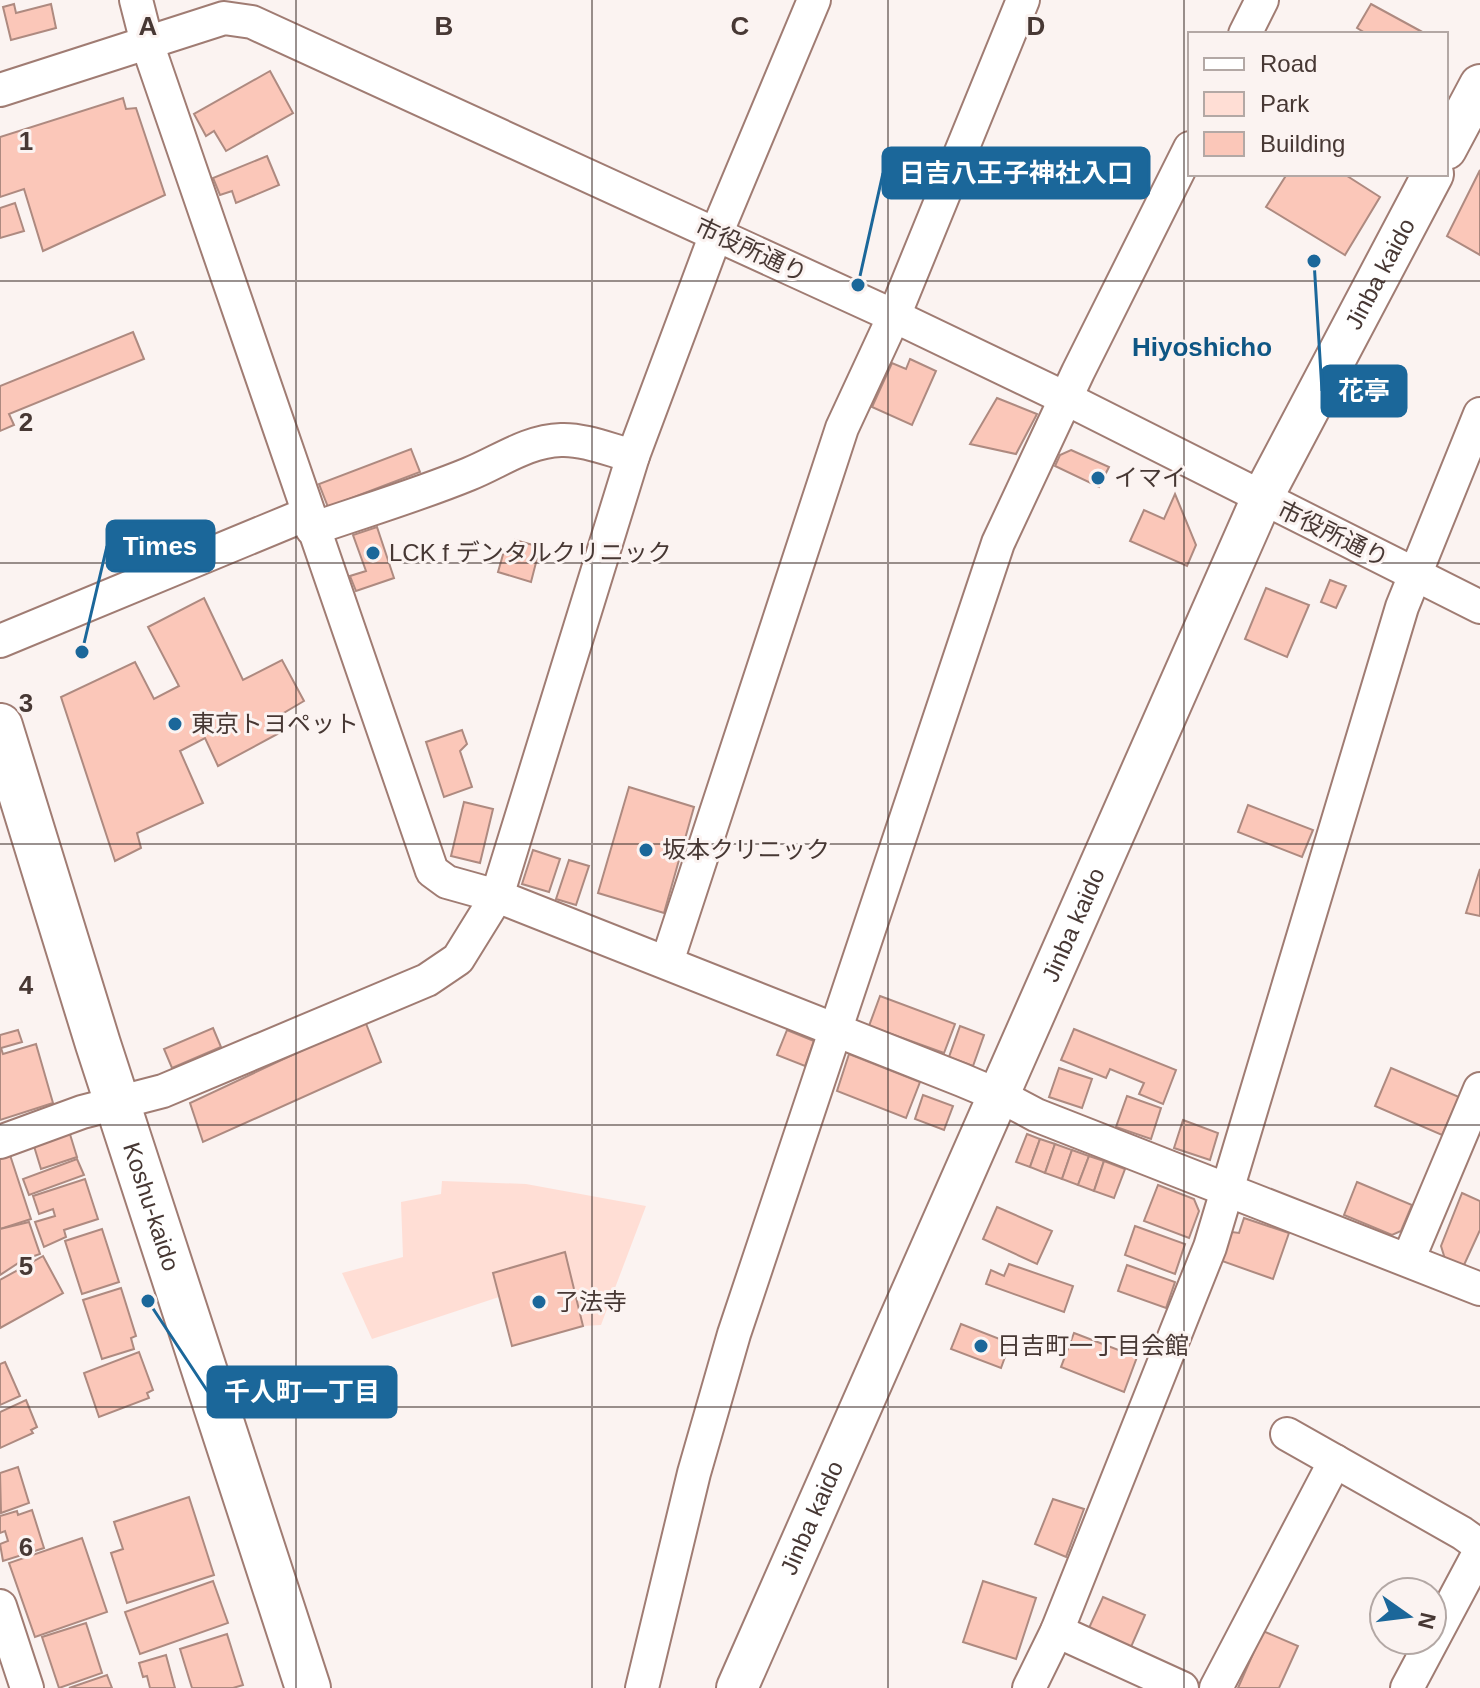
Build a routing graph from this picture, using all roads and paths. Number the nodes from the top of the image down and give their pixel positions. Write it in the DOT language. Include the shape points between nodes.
graph roads {
  1 [pos="136,0"];
  2 [pos="253,0"];
  3 [pos="814,0"];
  4 [pos="1023,0"];
  5 [pos="1262,0"];
  6 [pos="224,18"];
  7 [pos="1246,32"];
  8 [pos="147,43"];
  9 [pos="1480,85"];
  10 [pos="0,90"];
  11 [pos="1448,145"];
  12 [pos="1188,152"];
  13 [pos="1432,176"];
  14 [pos="716,234"];
  15 [pos="894,316"];
  16 [pos="1065,398"];
  17 [pos="1480,414"];
  18 [pos="633,456"];
  19 [pos="1262,498"];
  20 [pos="310,522"];
  21 [pos="1414,574"];
  22 [pos="1480,607"];
  23 [pos="0,641"];
  24 [pos="0,726"];
  25 [pos="497,896"];
  26 [pos="667,962"];
  27 [pos="836,1031"];
  28 [pos="1480,1089"];
  29 [pos="1000,1096"];
  30 [pos="119,1102"];
  31 [pos="0,1142"];
  32 [pos="1226,1190"];
  33 [pos="1408,1260"];
  34 [pos="1480,1289"];
  35 [pos="1287,1434"];
  36 [pos="1335,1461"];
  37 [pos="1480,1548"];
  38 [pos="0,1606"];
  39 [pos="1057,1631"];
  40 [pos="300,1686"];
  41 [pos="27,1688"];
  42 [pos="642,1688"];
  43 [pos="737,1688"];
  44 [pos="1029,1688"];
  45 [pos="1182,1688"];
  46 [pos="1216,1688"];
  47 [pos="1407,1688"];
  1 -- 8 [label="street"];
  2 -- 6 [label="street"];
  3 -- 14 [label="street"];
  4 -- 15 [label="street"];
  5 -- 7 [label="street"];
  6 -- 8 [label="street, 市役所通り"];
  6 -- 14 [label="street, 市役所通り" via="274,30"];
  8 -- 10 [label="street, 市役所通り"];
  8 -- 20 [label="street"];
  9 -- 11 [label="main road"];
  12 -- 16 [label="street"];
  13 -- 19 [label="main road, Jinba kaido"];
  14 -- 15 [label="street, 市役所通り"];
  14 -- 18 [label="street"];
  15 -- 16 [label="street, 市役所通り"];
  15 -- 26 [label="street" via="842,428"];
  16 -- 19 [label="street, 市役所通り"];
  16 -- 27 [label="street" via="998,543"];
  17 -- 21 [label="street"];
  18 -- 20 [label="street" via="562,439 508,454 471,474"];
  18 -- 25 [label="street"];
  19 -- 21 [label="street, 市役所通り"];
  19 -- 29 [label="main road, Jinba kaido"];
  20 -- 23 [label="street"];
  20 -- 25 [label="street" via="432,871 447,882"];
  21 -- 22 [label="street, 市役所通り"];
  21 -- 32 [label="street"];
  24 -- 30 [label="highway, Koshu-kaido"];
  25 -- 26 [label="street"];
  25 -- 30 [label="street" via="458,959 427,980 163,1091"];
  26 -- 27 [label="street"];
  27 -- 29 [label="street"];
  27 -- 42 [label="street" via="734,1334"];
  28 -- 33 [label="street"];
  29 -- 32 [label="street"];
  29 -- 43 [label="main road, Jinba kaido"];
  30 -- 31 [label="street"];
  30 -- 40 [label="highway, Koshu-kaido"];
  32 -- 33 [label="street"];
  32 -- 39 [label="street" via="1210,1247"];
  33 -- 34 [label="street"];
  35 -- 36 [label="street"];
  36 -- 37 [label="street"];
  36 -- 46 [label="street"];
  37 -- 47 [label="street"];
  38 -- 41 [label="street"];
  39 -- 44 [label="street"];
  39 -- 45 [label="street"];
}
